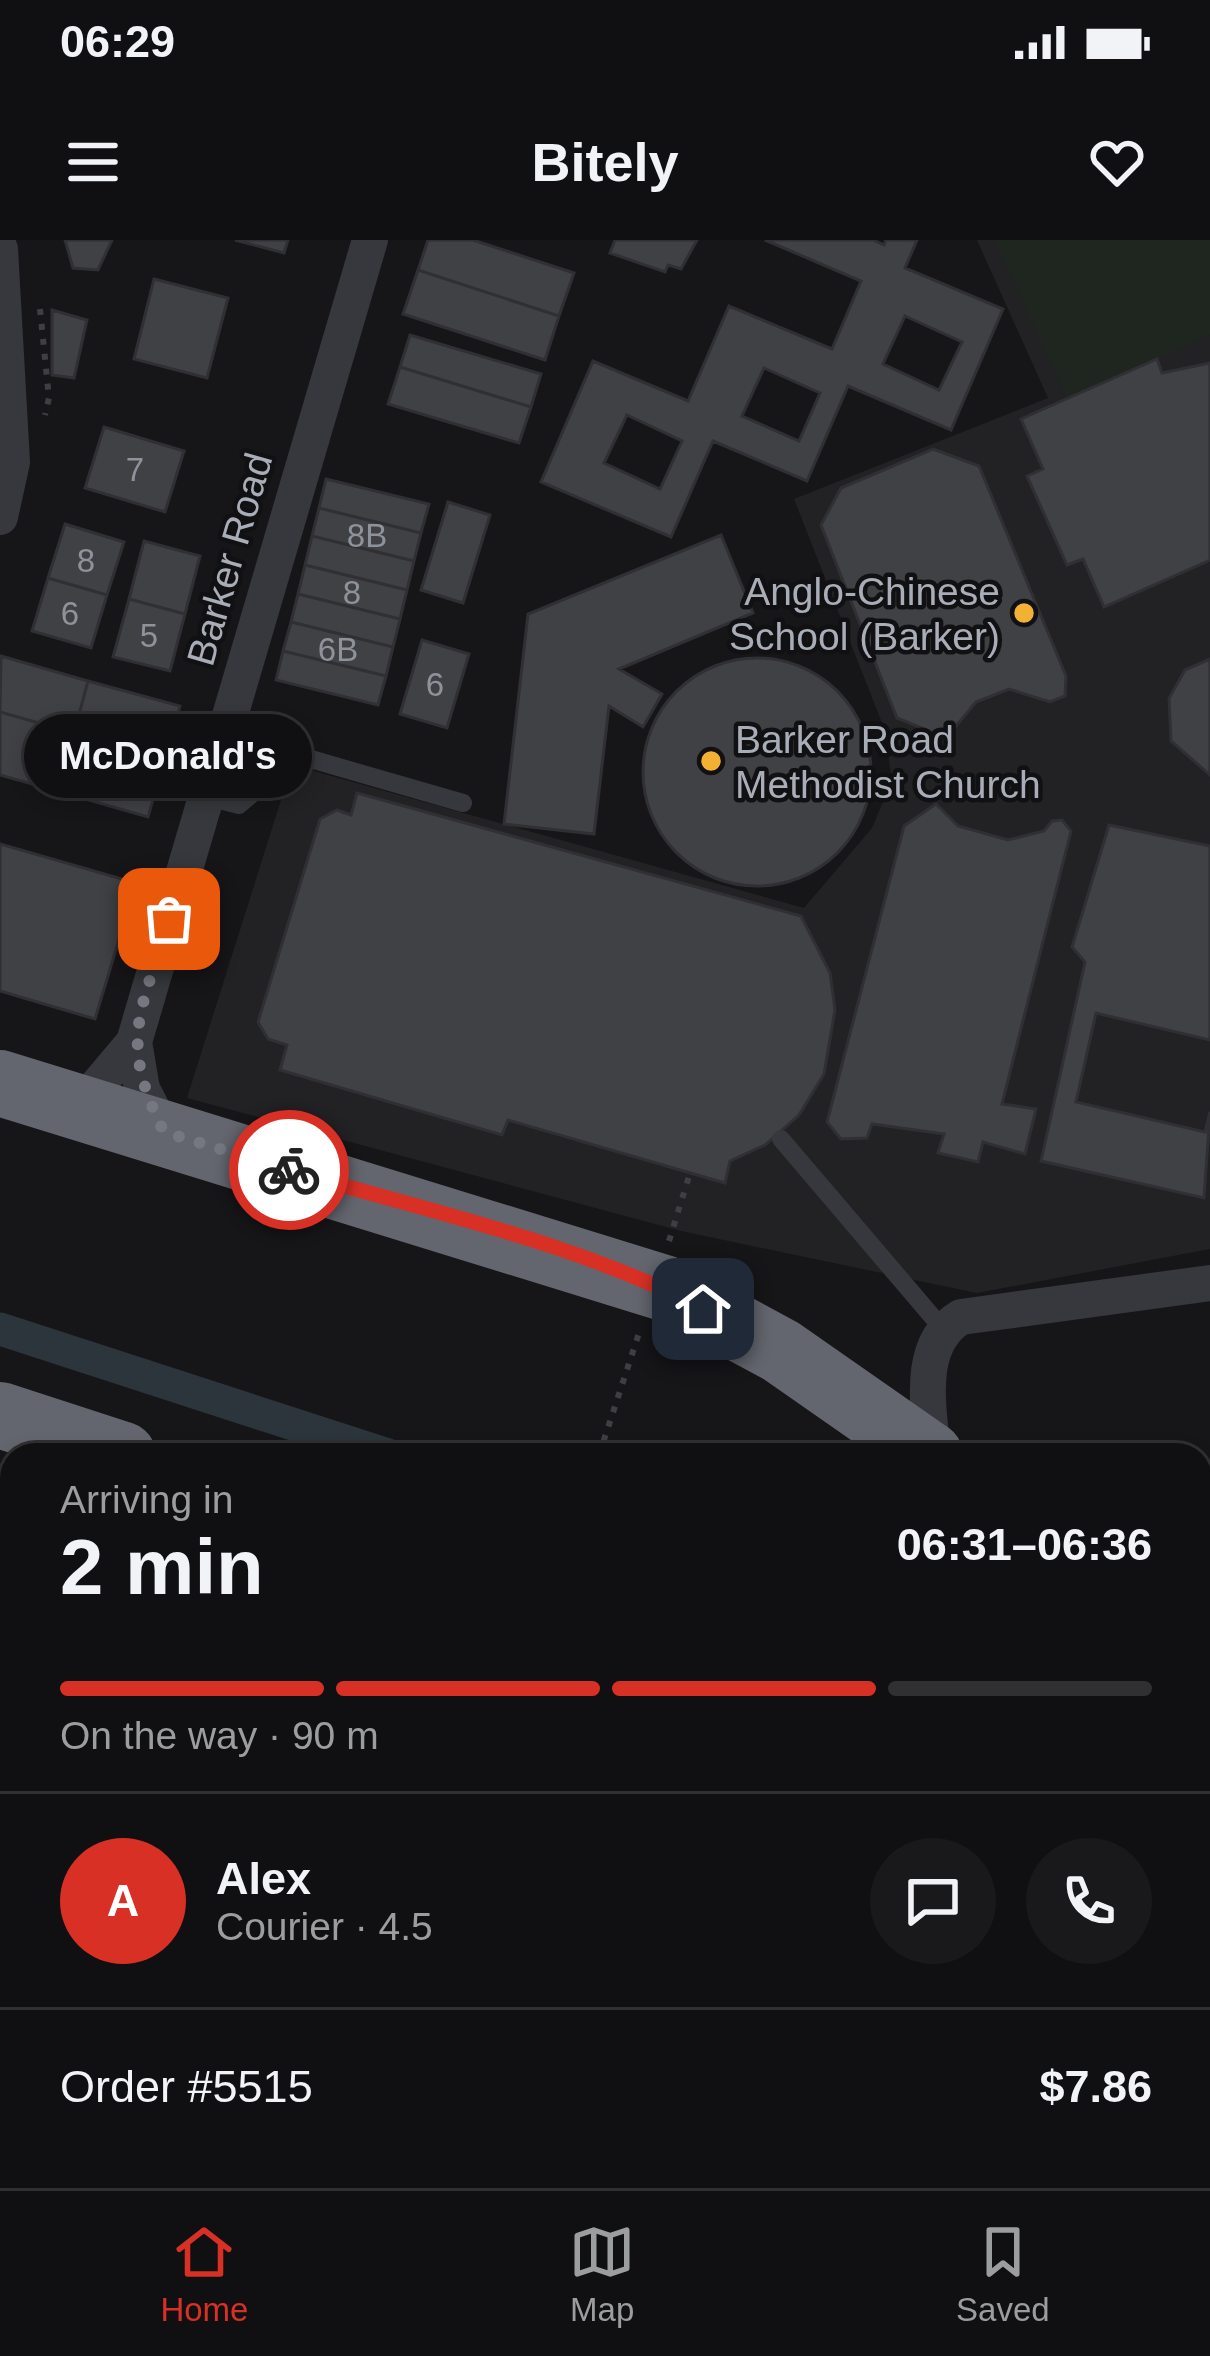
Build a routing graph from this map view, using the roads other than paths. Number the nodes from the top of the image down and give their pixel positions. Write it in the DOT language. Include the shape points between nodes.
graph roads {
  1 [pos="370,240"];
  2 [pos="0,249"];
  3 [pos="0,517"];
  4 [pos="204,796"];
  5 [pos="463,803"];
  6 [pos="134,1042"];
  7 [pos="0,1083"];
  8 [pos="80,1106"];
  9 [pos="164,1132"];
  10 [pos="781,1139"];
  11 [pos="1210,1283"];
  12 [pos="942,1328"];
  13 [pos="0,1414"];
  14 [pos="87,1443"];
  15 [pos="909,1443"];
  16 [pos="918,1443"];
  1 -- 4 [label="street, Barker Road"];
  2 -- 3 [label="street" via="12,462"];
  4 -- 5 [label="lane" via="239,805 297,755"];
  4 -- 6 [label="street, Barker Road"];
  6 -- 8 [label="street, Barker Road"];
  6 -- 9 [label="street, Barker Road" via="142,1089"];
  7 -- 8 [label="highway"];
  8 -- 9 [label="highway"];
  9 -- 15 [label="highway" via="664,1288 781,1351"];
  10 -- 12 [label="lane"];
  11 -- 12 [label="street" via="961,1317"];
  12 -- 16 [label="street"];
  13 -- 14 [label="highway"];
}
